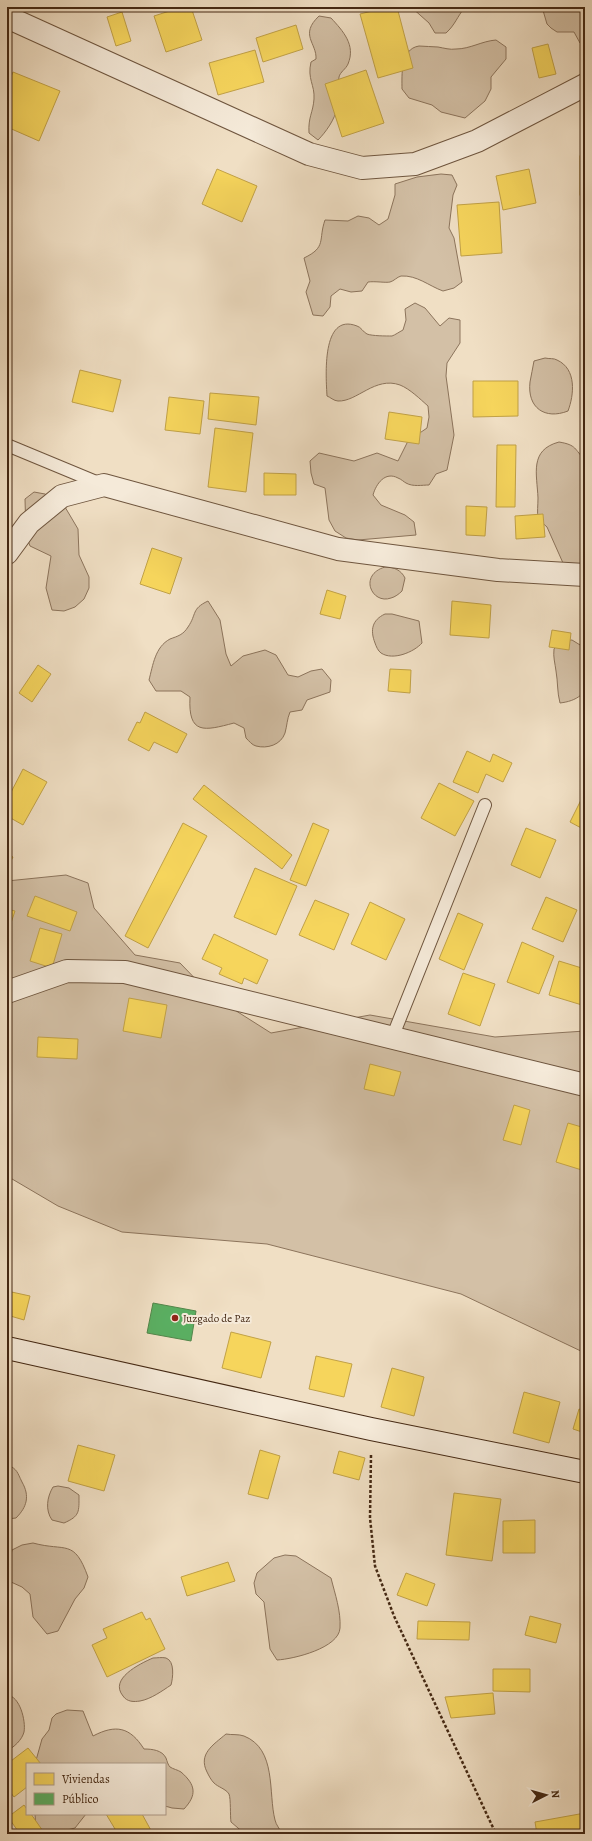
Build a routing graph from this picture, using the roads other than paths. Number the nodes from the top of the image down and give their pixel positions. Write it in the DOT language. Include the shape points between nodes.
graph roads {
  1 [pos="7,18"];
  2 [pos="585,85"];
  3 [pos="7,445"];
  4 [pos="104,485"];
  5 [pos="7,553"];
  6 [pos="585,575"];
  7 [pos="485,804"];
  8 [pos="7,992"];
  9 [pos="392,1038"];
  10 [pos="585,1085"];
  11 [pos="7,1348"];
  12 [pos="585,1472"];
  1 -- 2 [label="street" via="309,154 362,168 415,164 477,141"];
  3 -- 4 [label="lane"];
  4 -- 5 [label="street" via="62,496 29,523"];
  4 -- 6 [label="street" via="338,549 498,570"];
  7 -- 9 [label="lane"];
  8 -- 9 [label="street" via="67,971 125,972"];
  9 -- 10 [label="street"];
  11 -- 12 [label="street" via="371,1429"];
}
